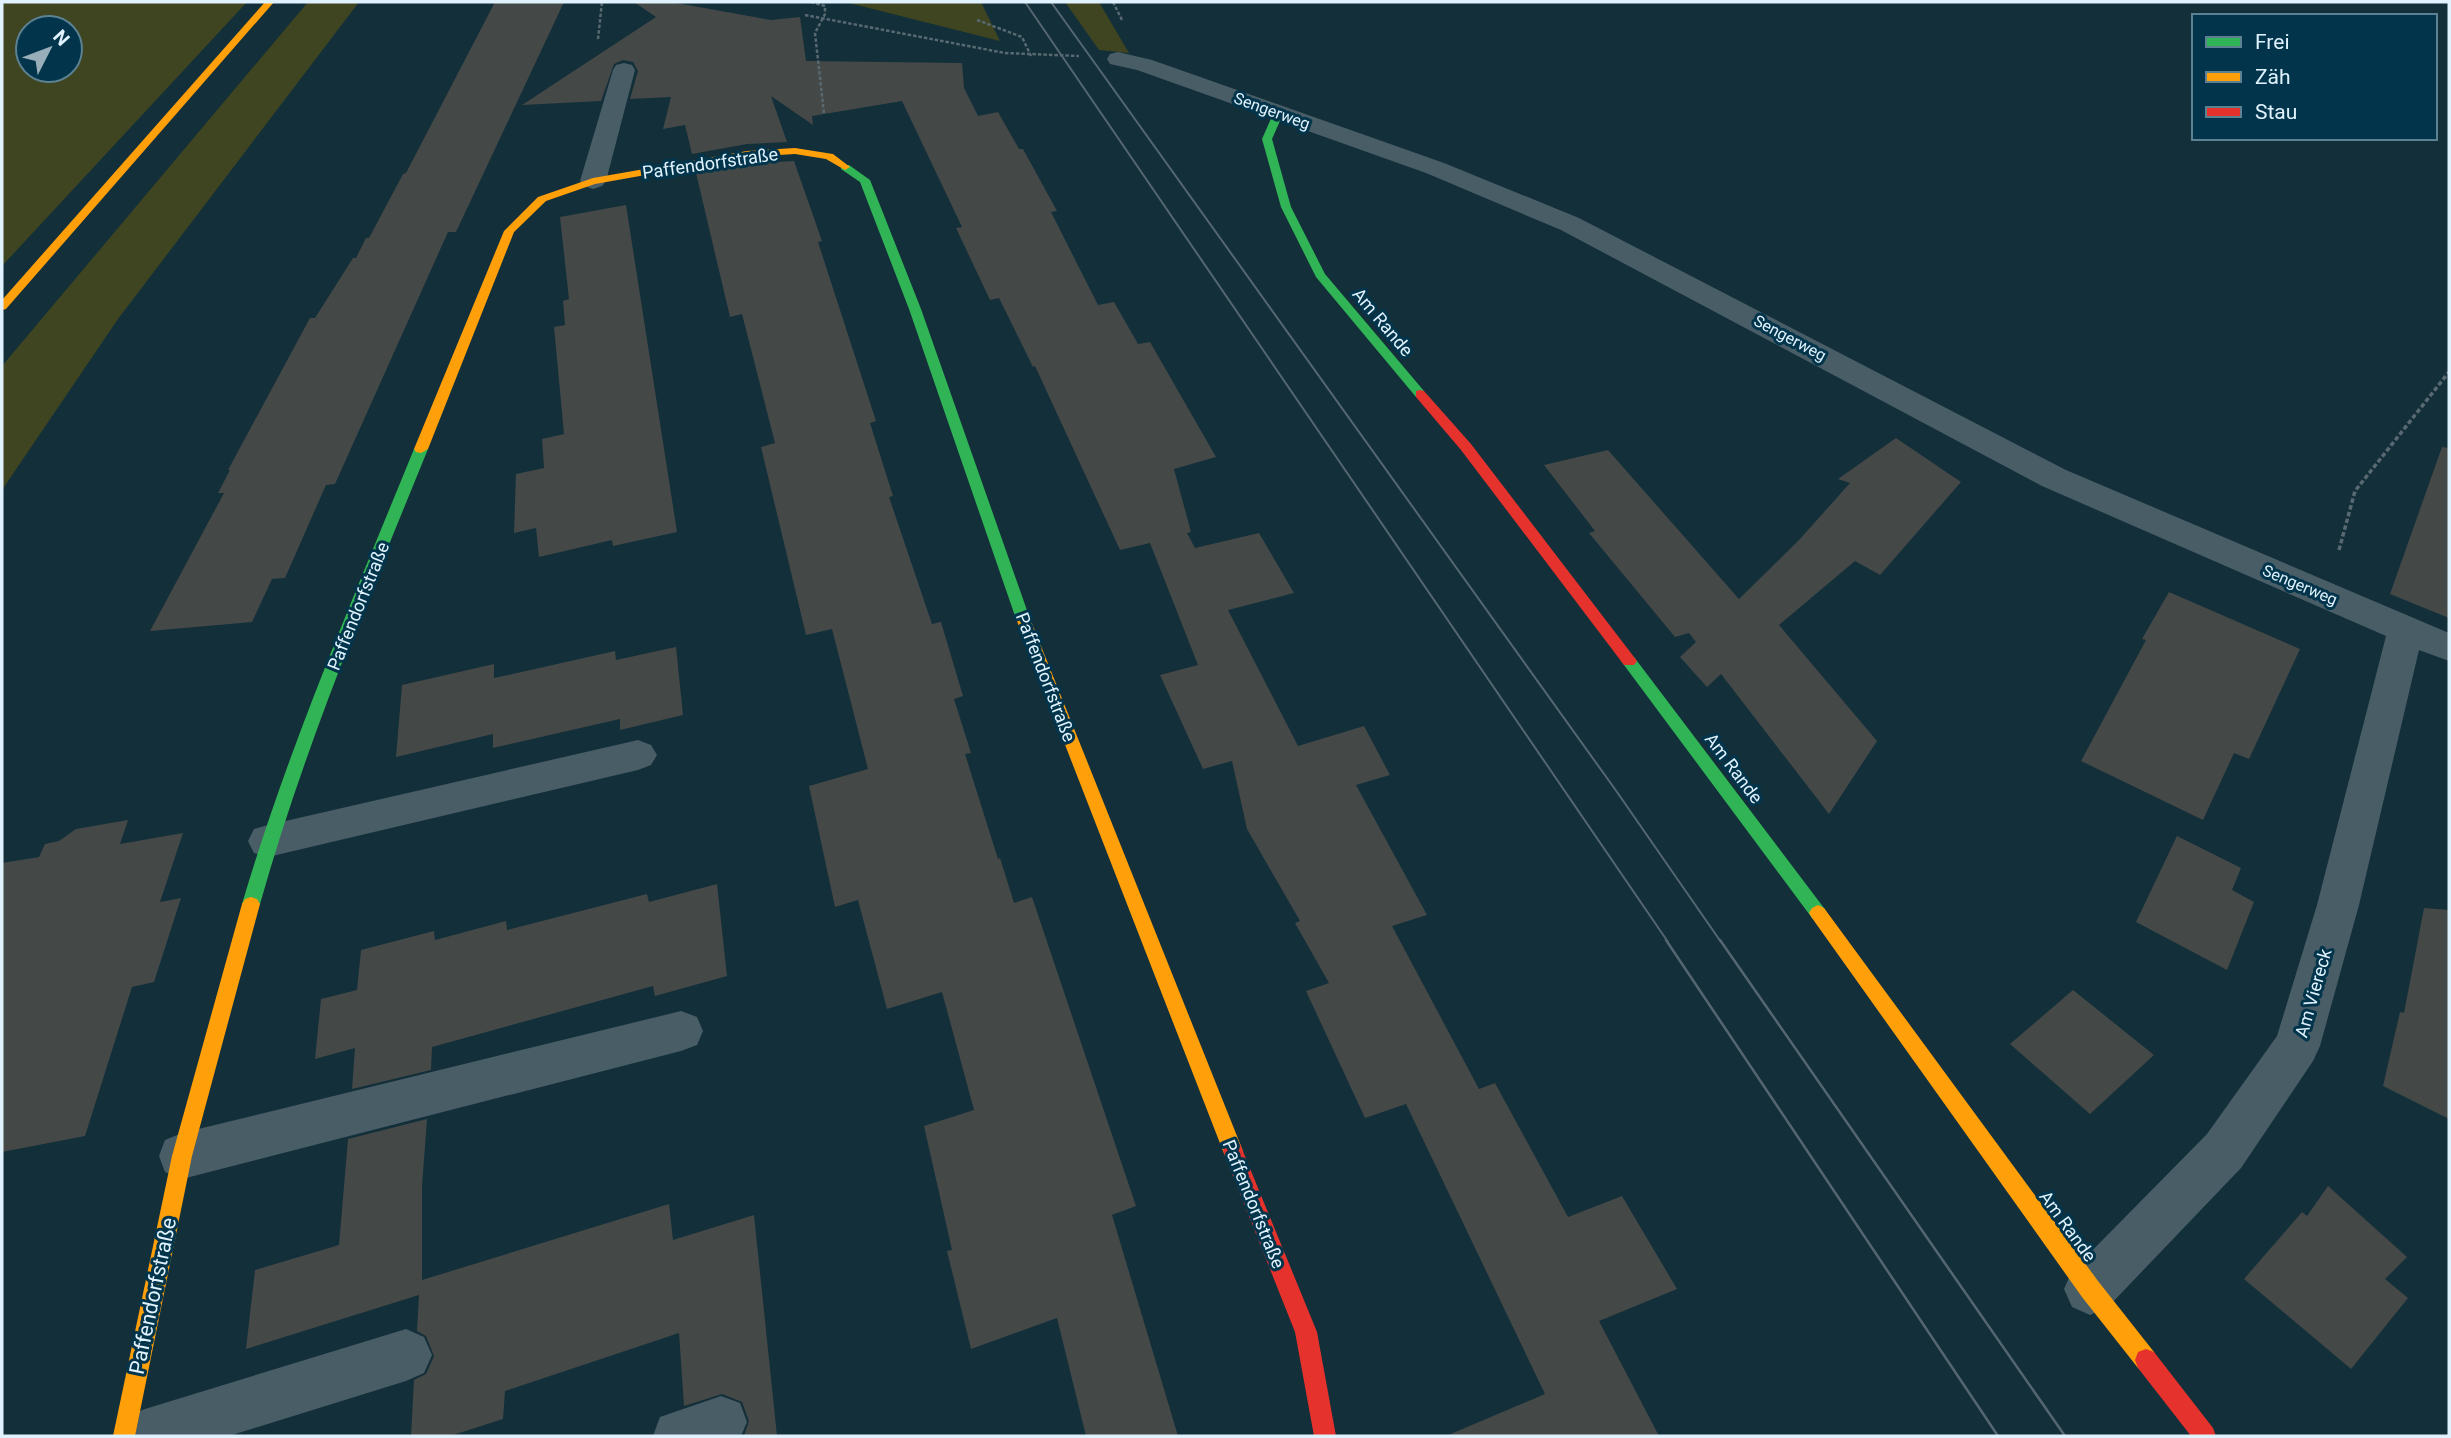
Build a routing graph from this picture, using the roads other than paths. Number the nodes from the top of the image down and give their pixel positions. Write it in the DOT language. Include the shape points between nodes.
graph roads {
  1 [pos="270,2"];
  2 [pos="1118,59"];
  3 [pos="624,70"];
  4 [pos="1278,114"];
  5 [pos="593,181"];
  6 [pos="2,306"];
  7 [pos="2406,631"];
  8 [pos="2449,648"];
  9 [pos="638,755"];
  10 [pos="268,841"];
  11 [pos="681,1031"];
  12 [pos="182,1156"];
  13 [pos="2090,1289"];
  14 [pos="406,1355"];
  15 [pos="124,1436"];
  16 [pos="145,1436"];
  17 [pos="1325,1436"];
  18 [pos="2205,1436"];
  1 -- 6 [label="main road"];
  2 -- 4 [label="street, Sengerweg"];
  3 -- 5 [label="street"];
  4 -- 7 [label="street, Sengerweg" via="1435,168 1570,224 2054,478"];
  4 -- 13 [label="main road, Am Rande" via="1267,139 1286,207 1320,275 1466,447 1749,819"];
  5 -- 10 [label="main road, Paffendorfstraße" via="542,199 509,231"];
  5 -- 17 [label="main road, Paffendorfstraße" via="747,154 795,151 829,156 865,180 1021,614 1306,1332"];
  7 -- 8 [label="street, Sengerweg"];
  7 -- 13 [label="street, Am Viereck" via="2338,905 2297,1046 2224,1151"];
  9 -- 10 [label="lane"];
  10 -- 12 [label="main road, Paffendorfstraße"];
  11 -- 12 [label="lane"];
  12 -- 15 [label="main road, Paffendorfstraße"];
  13 -- 18 [label="main road, Am Rande"];
  14 -- 16 [label="lane"];
}
